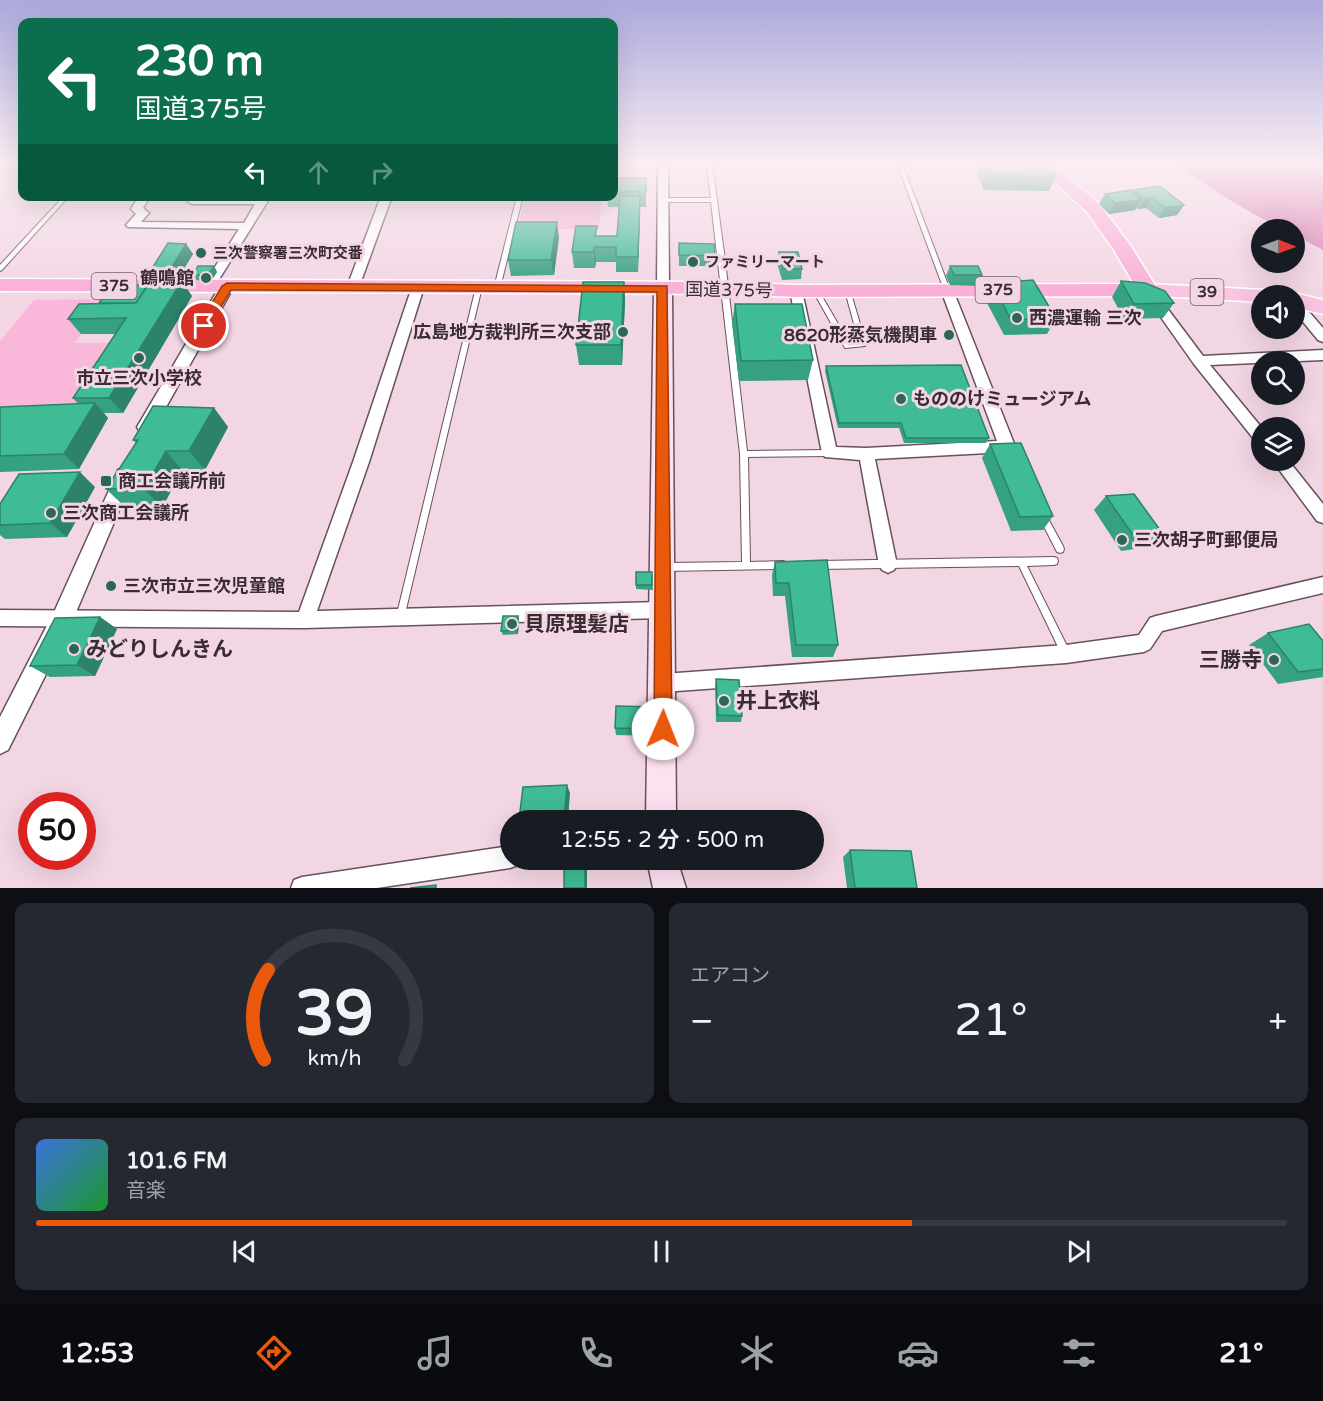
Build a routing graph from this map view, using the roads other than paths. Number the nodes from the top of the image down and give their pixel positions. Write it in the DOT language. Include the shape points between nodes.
graph roads {
  1 [pos="59,204"];
  2 [pos="140,204"];
  3 [pos="261,204"];
  4 [pos="384,204"];
  5 [pos="517,204"];
  6 [pos="664,204"];
  7 [pos="714,204"];
  8 [pos="915,204"];
  9 [pos="1089,204"];
  10 [pos="247,226"];
  11 [pos="0,269"];
  12 [pos="0,285"];
  13 [pos="218,286"];
  14 [pos="353,287"];
  15 [pos="418,287"];
  16 [pos="488,287"];
  17 [pos="663,288"];
  18 [pos="724,288"];
  19 [pos="947,290"];
  20 [pos="1148,290"];
  21 [pos="796,291"];
  22 [pos="816,291"];
  23 [pos="848,291"];
  24 [pos="1251,295"];
  25 [pos="1305,303"];
  26 [pos="1323,307"];
  27 [pos="1305,315"];
  28 [pos="1323,337"];
  29 [pos="1323,355"];
  30 [pos="1199,361"];
  31 [pos="1251,425"];
  32 [pos="830,453"];
  33 [pos="744,454"];
  34 [pos="866,454"];
  35 [pos="1288,471"];
  36 [pos="1038,508"];
  37 [pos="1323,516"];
  38 [pos="1059,549"];
  39 [pos="1021,561"];
  40 [pos="1054,561"];
  41 [pos="746,564"];
  42 [pos="794,565"];
  43 [pos="806,565"];
  44 [pos="888,565"];
  45 [pos="662,567"];
  46 [pos="1323,585"];
  47 [pos="661,610"];
  48 [pos="63,617"];
  49 [pos="0,618"];
  50 [pos="400,618"];
  51 [pos="305,620"];
  52 [pos="1066,654"];
  53 [pos="663,683"];
  54 [pos="0,742"];
  55 [pos="661,810"];
  56 [pos="500,858"];
  57 [pos="664,870"];
  58 [pos="302,888"];
  59 [pos="670,888"];
  1 -- 11 [label="lane"];
  2 -- 10 [label="street" via="137,209 143,213 132,225"];
  3 -- 10 [label="street"];
  4 -- 14 [label="street"];
  5 -- 16 [label="lane"];
  6 -- 17 [label="street"];
  7 -- 18 [label="lane"];
  8 -- 19 [label="lane"];
  9 -- 20 [label="highway"];
  10 -- 13 [label="street"];
  12 -- 13 [label="highway, 国道375号 / 375"];
  13 -- 14 [label="highway, 国道375号 / 375"];
  13 -- 48 [label="street" via="147,424"];
  14 -- 15 [label="highway, 国道375号 / 375"];
  15 -- 16 [label="highway, 国道375号 / 375"];
  15 -- 51 [label="street"];
  16 -- 17 [label="highway, 国道375号 / 375"];
  16 -- 50 [label="lane"];
  17 -- 18 [label="highway, 国道375号 / 375"];
  17 -- 45 [label="main road"];
  18 -- 21 [label="highway, 国道375号 / 375"];
  18 -- 33 [label="lane"];
  19 -- 20 [label="highway, 国道375号 / 375"];
  19 -- 23 [label="highway, 国道375号 / 375"];
  19 -- 34 [label="street" via="1009,451"];
  20 -- 24 [label="main road, 39"];
  20 -- 30 [label="street"];
  21 -- 22 [label="highway, 国道375号 / 375"];
  21 -- 32 [label="street"];
  22 -- 23 [label="highway, 国道375号 / 375"];
  22 -- 23 [label="lane" via="847,345 863,344"];
  25 -- 26 [label="main road"];
  27 -- 28 [label="street"];
  29 -- 30 [label="street"];
  30 -- 31 [label="street"];
  32 -- 33 [label="lane"];
  32 -- 34 [label="street"];
  33 -- 41 [label="lane"];
  34 -- 44 [label="street"];
  35 -- 37 [label="street"];
  36 -- 38 [label="lane"];
  39 -- 40 [label="lane"];
  39 -- 44 [label="lane"];
  39 -- 52 [label="lane"];
  41 -- 42 [label="lane"];
  41 -- 45 [label="lane"];
  43 -- 44 [label="lane"];
  45 -- 47 [label="main road"];
  46 -- 52 [label="street" via="1156,624 1144,643"];
  47 -- 50 [label="street"];
  47 -- 53 [label="main road"];
  48 -- 49 [label="street"];
  48 -- 51 [label="street"];
  48 -- 54 [label="street"];
  50 -- 51 [label="street"];
  52 -- 53 [label="street"];
  53 -- 55 [label="main road"];
  56 -- 58 [label="street"];
  57 -- 59 [label="main road"];
}
